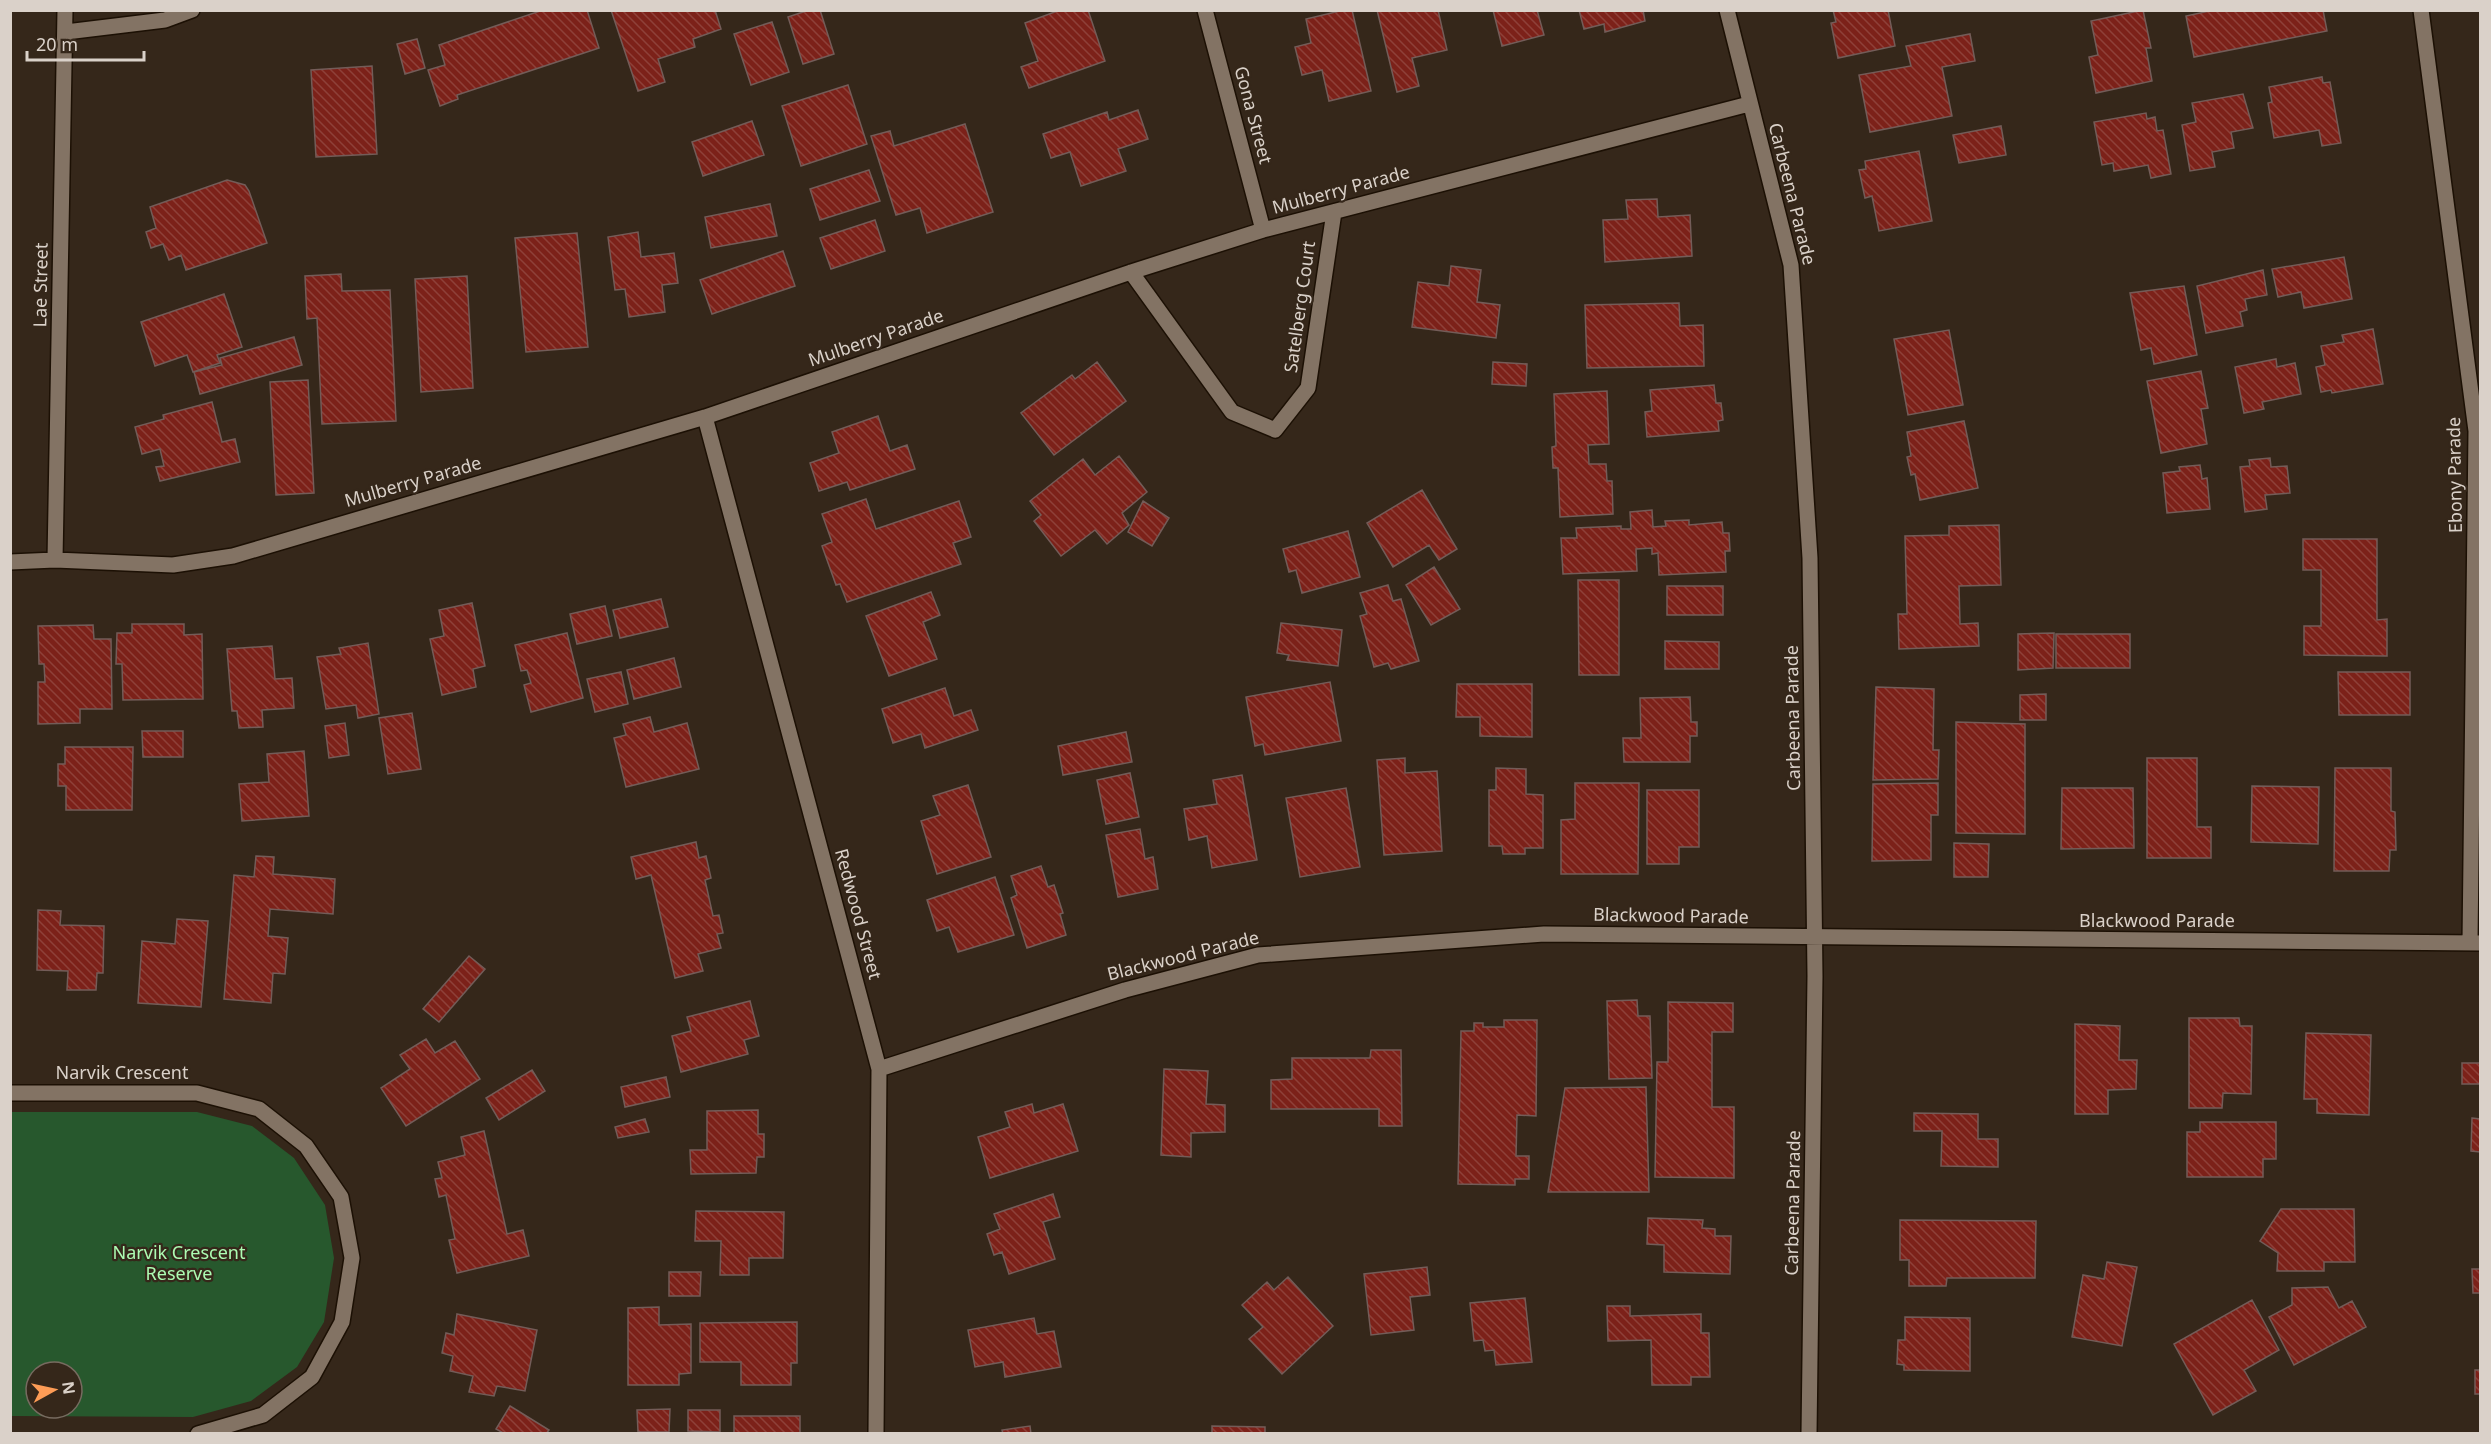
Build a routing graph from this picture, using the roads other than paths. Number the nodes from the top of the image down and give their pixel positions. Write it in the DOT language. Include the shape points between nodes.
graph roads {
  1 [pos="65,10"];
  2 [pos="192,10"];
  3 [pos="1205,10"];
  4 [pos="1727,10"];
  5 [pos="2421,10"];
  6 [pos="66,32"];
  7 [pos="1749,104"];
  8 [pos="1334,212"];
  9 [pos="1263,230"];
  10 [pos="1131,272"];
  11 [pos="705,417"];
  12 [pos="2478,431"];
  13 [pos="56,560"];
  14 [pos="10,562"];
  15 [pos="1815,938"];
  16 [pos="2475,943"];
  17 [pos="879,1069"];
  18 [pos="10,1093"];
  19 [pos="198,1434"];
  20 [pos="876,1434"];
  21 [pos="1809,1434"];
  1 -- 6 [label="street, Lae Street"];
  2 -- 6 [label="street" via="165,20"];
  3 -- 9 [label="street, Gona Street"];
  4 -- 7 [label="street, Carbeena Parade"];
  5 -- 12 [label="street, Ebony Parade"];
  6 -- 13 [label="street, Lae Street"];
  7 -- 8 [label="street, Mulberry Parade"];
  7 -- 15 [label="street, Carbeena Parade" via="1791,265 1810,558"];
  8 -- 9 [label="street, Mulberry Parade"];
  8 -- 10 [label="street, Satelberg Court" via="1308,388 1275,430 1232,412"];
  9 -- 10 [label="street, Mulberry Parade"];
  10 -- 11 [label="street, Mulberry Parade"];
  11 -- 13 [label="street, Mulberry Parade" via="233,556 174,565"];
  11 -- 17 [label="street, Redwood Street"];
  12 -- 16 [label="street, Ebony Parade"];
  13 -- 14 [label="street, Mulberry Parade"];
  15 -- 16 [label="street, Blackwood Parade"];
  15 -- 17 [label="street, Blackwood Parade" via="1544,934 1258,955 1125,990"];
  15 -- 21 [label="street, Carbeena Parade"];
  17 -- 20 [label="street, Redwood Street"];
  18 -- 19 [label="street, Narvik Crescent" via="197,1093 259,1109 306,1146 341,1197 352,1258 342,1322 312,1377 263,1415"];
}
